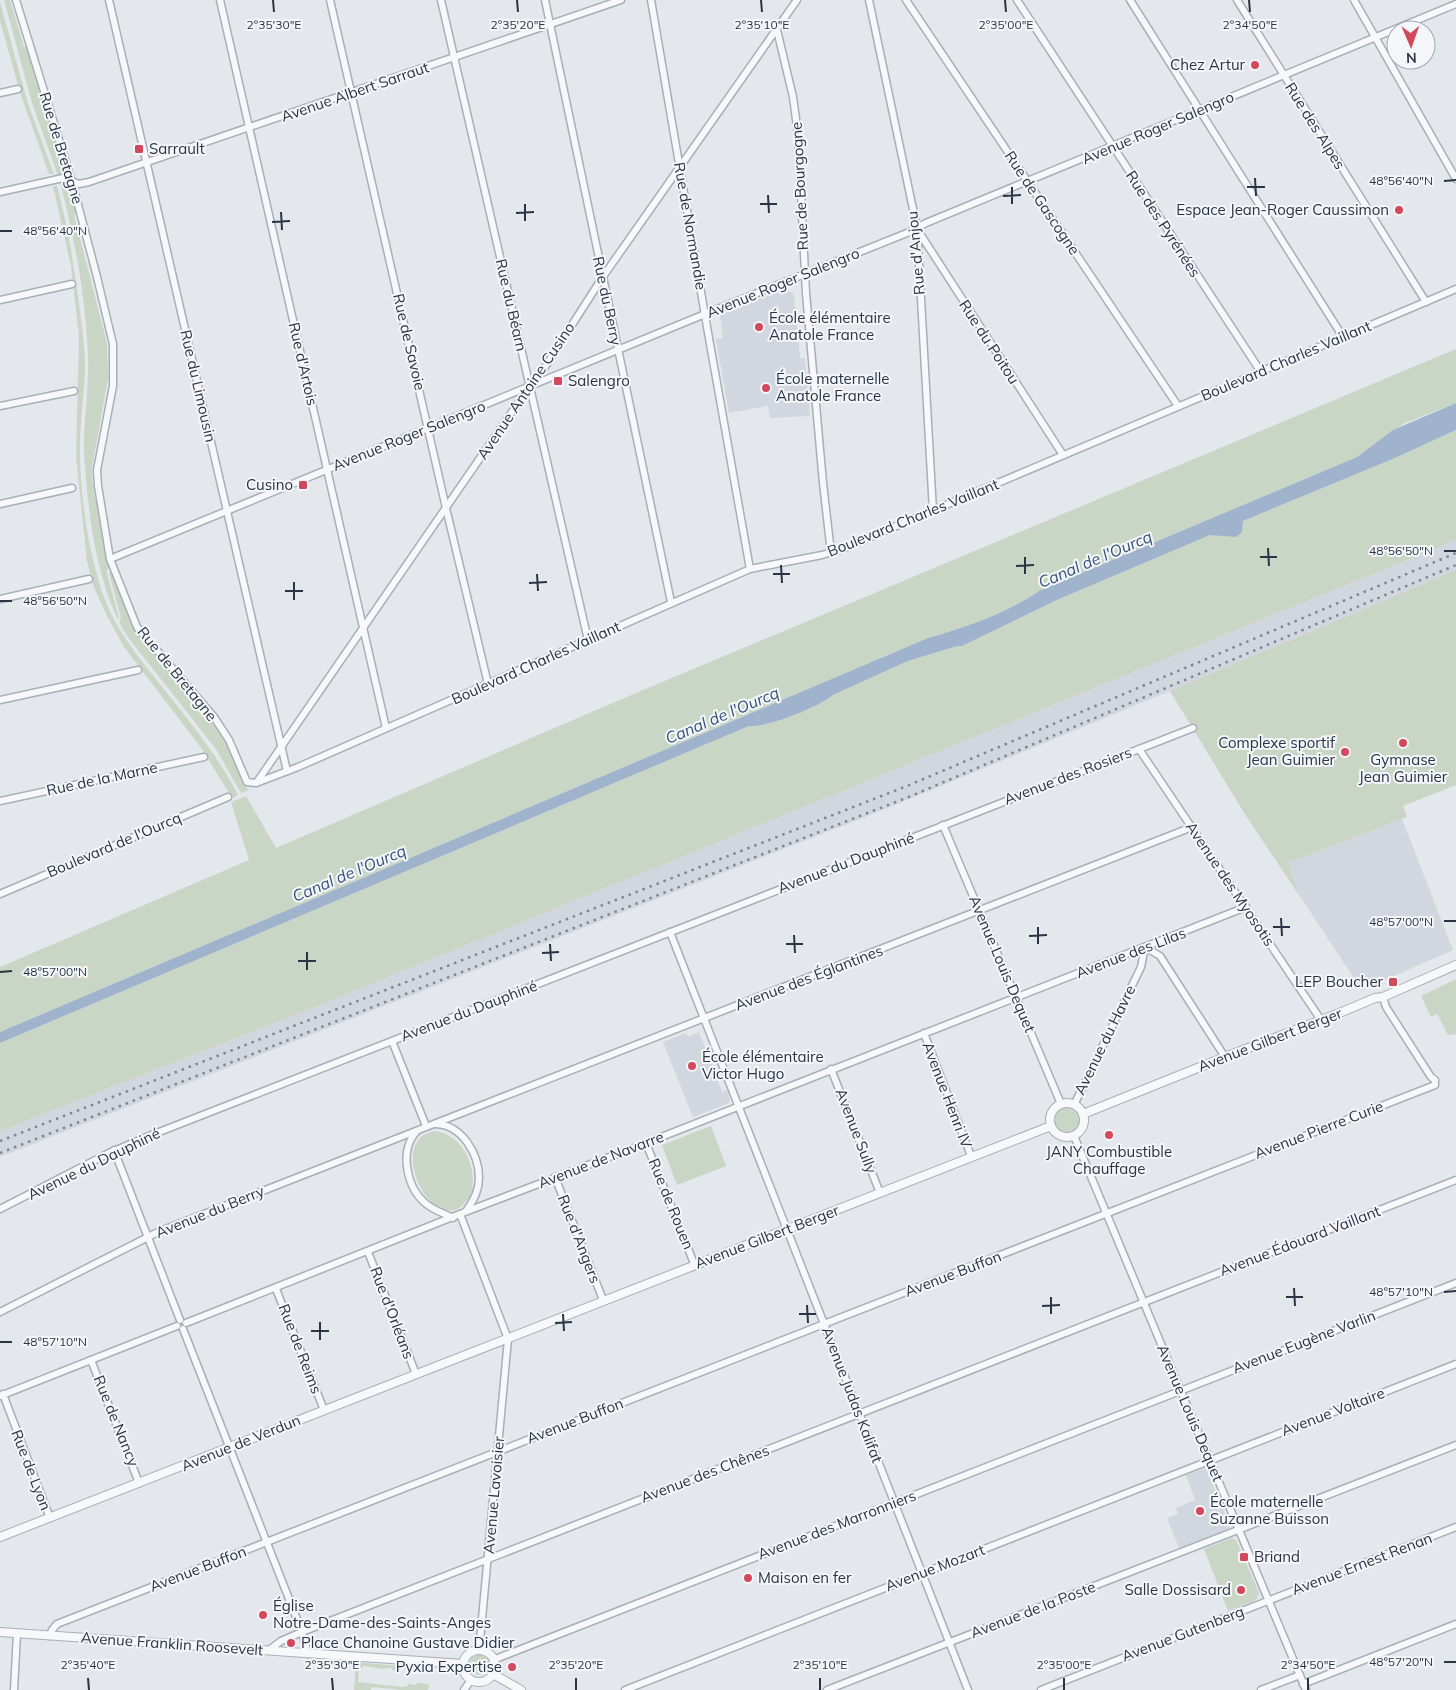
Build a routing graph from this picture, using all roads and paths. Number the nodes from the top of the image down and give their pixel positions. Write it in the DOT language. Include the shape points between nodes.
graph roads {
  1 [pos="16,0"];
  2 [pos="110,0"];
  3 [pos="220,0"];
  4 [pos="330,0"];
  5 [pos="441,0"];
  6 [pos="545,0"];
  7 [pos="621,0"];
  8 [pos="651,0"];
  9 [pos="797,0"];
  10 [pos="869,0"];
  11 [pos="906,0"];
  12 [pos="1017,0"];
  13 [pos="1130,0"];
  14 [pos="1237,0"];
  15 [pos="1354,0"];
  16 [pos="1456,4"];
  17 [pos="550,24"];
  18 [pos="777,30"];
  19 [pos="1375,38"];
  20 [pos="454,58"];
  21 [pos="1284,76"];
  22 [pos="18,89"];
  23 [pos="351,92"];
  24 [pos="0,93"];
  25 [pos="1198,111"];
  26 [pos="250,128"];
  27 [pos="1112,146"];
  28 [pos="147,164"];
  29 [pos="680,169"];
  30 [pos="1456,179"];
  31 [pos="72,182"];
  32 [pos="1027,182"];
  33 [pos="0,192"];
  34 [pos="916,228"];
  35 [pos="805,274"];
  36 [pos="602,278"];
  37 [pos="72,284"];
  38 [pos="1456,289"];
  39 [pos="0,300"];
  40 [pos="1426,302"];
  41 [pos="705,314"];
  42 [pos="1343,337"];
  43 [pos="618,350"];
  44 [pos="1261,372"];
  45 [pos="529,387"];
  46 [pos="74,391"];
  47 [pos="0,406"];
  48 [pos="1178,406"];
  49 [pos="429,429"];
  50 [pos="1063,454"];
  51 [pos="327,470"];
  52 [pos="72,488"];
  53 [pos="0,504"];
  54 [pos="446,508"];
  55 [pos="933,511"];
  56 [pos="226,512"];
  57 [pos="831,553"];
  58 [pos="110,559"];
  59 [pos="750,569"];
  60 [pos="89,579"];
  61 [pos="0,599"];
  62 [pos="671,602"];
  63 [pos="364,627"];
  64 [pos="588,640"];
  65 [pos="138,670"];
  66 [pos="488,684"];
  67 [pos="0,700"];
  68 [pos="386,728"];
  69 [pos="1193,728"];
  70 [pos="280,747"];
  71 [pos="1139,748"];
  72 [pos="204,757"];
  73 [pos="287,771"];
  74 [pos="256,783"];
  75 [pos="228,797"];
  76 [pos="0,801"];
  77 [pos="943,825"];
  78 [pos="1192,827"];
  79 [pos="0,894"];
  80 [pos="1246,908"];
  81 [pos="980,911"];
  82 [pos="670,932"];
  83 [pos="1145,947"];
  84 [pos="1456,965"];
  85 [pos="1016,997"];
  86 [pos="1382,997"];
  87 [pos="704,1019"];
  88 [pos="1321,1020"];
  89 [pos="924,1033"];
  90 [pos="392,1041"];
  91 [pos="1225,1057"];
  92 [pos="832,1069"];
  93 [pos="1061,1104"];
  94 [pos="1074,1104"];
  95 [pos="739,1106"];
  96 [pos="1083,1114"];
  97 [pos="430,1125"];
  98 [pos="1051,1126"];
  99 [pos="418,1130"];
  100 [pos="1074,1136"];
  101 [pos="646,1143"];
  102 [pos="114,1150"];
  103 [pos="971,1156"];
  104 [pos="555,1178"];
  105 [pos="1456,1180"];
  106 [pos="880,1193"];
  107 [pos="0,1209"];
  108 [pos="462,1213"];
  109 [pos="1106,1214"];
  110 [pos="453,1218"];
  111 [pos="788,1229"];
  112 [pos="147,1237"];
  113 [pos="368,1252"];
  114 [pos="695,1266"];
  115 [pos="1456,1283"];
  116 [pos="276,1288"];
  117 [pos="603,1300"];
  118 [pos="1143,1302"];
  119 [pos="0,1312"];
  120 [pos="825,1324"];
  121 [pos="182,1325"];
  122 [pos="508,1339"];
  123 [pos="482,1349"];
  124 [pos="91,1360"];
  125 [pos="1456,1364"];
  126 [pos="416,1374"];
  127 [pos="1181,1391"];
  128 [pos="1,1395"];
  129 [pos="324,1410"];
  130 [pos="859,1414"];
  131 [pos="1456,1445"];
  132 [pos="229,1448"];
  133 [pos="498,1452"];
  134 [pos="1209,1460"];
  135 [pos="139,1483"];
  136 [pos="894,1502"];
  137 [pos="50,1518"];
  138 [pos="1456,1527"];
  139 [pos="1239,1530"];
  140 [pos="0,1538"];
  141 [pos="267,1542"];
  142 [pos="488,1559"];
  143 [pos="922,1573"];
  144 [pos="1268,1601"];
  145 [pos="1456,1624"];
  146 [pos="0,1632"];
  147 [pos="302,1632"];
  148 [pos="17,1633"];
  149 [pos="50,1636"];
  150 [pos="950,1643"];
  151 [pos="269,1650"];
  152 [pos="479,1651"];
  153 [pos="308,1654"];
  154 [pos="493,1660"];
  155 [pos="463,1664"];
  156 [pos="493,1674"];
  157 [pos="1300,1674"];
  158 [pos="471,1680"];
  159 [pos="1304,1687"];
  160 [pos="14,1690"];
  161 [pos="464,1690"];
  162 [pos="521,1690"];
  163 [pos="625,1690"];
  164 [pos="827,1690"];
  165 [pos="968,1690"];
  166 [pos="1041,1690"];
  167 [pos="1261,1690"];
  1 -- 31 [label="street, Rue de Bretagne"];
  2 -- 28 [label="street, Rue du Limousin"];
  3 -- 26 [label="street, Rue d'Artois"];
  4 -- 23 [label="street, Rue de Savoie"];
  5 -- 20 [label="street, Rue du Béarn"];
  6 -- 17 [label="street, Rue du Berry"];
  7 -- 17 [label="street, Avenue Albert Sarraut"];
  8 -- 29 [label="street, Rue de Normandie"];
  9 -- 18 [label="street, Avenue Antoine Cusino"];
  10 -- 34 [label="street, Rue d'Anjou"];
  11 -- 32 [label="street, Rue de Gascogne"];
  12 -- 27 [label="street, Rue des Pyrénées"];
  13 -- 25 [label="street"];
  14 -- 21 [label="street, Rue des Alpes"];
  15 -- 19 [label="street"];
  16 -- 19 [label="street, Avenue Roger Salengro"];
  17 -- 20 [label="street, Avenue Albert Sarraut"];
  17 -- 36 [label="street, Rue du Berry"];
  18 -- 29 [label="street, Avenue Antoine Cusino"];
  18 -- 35 [label="street, Rue de Bourgogne" via="798,134"];
  19 -- 21 [label="street, Avenue Roger Salengro"];
  19 -- 30 [label="street"];
  20 -- 23 [label="street, Avenue Albert Sarraut"];
  20 -- 45 [label="street, Rue du Béarn"];
  21 -- 25 [label="street, Avenue Roger Salengro"];
  21 -- 40 [label="street, Rue des Alpes"];
  22 -- 24 [label="street"];
  23 -- 26 [label="street, Avenue Albert Sarraut"];
  23 -- 49 [label="street, Rue de Savoie"];
  25 -- 27 [label="street, Avenue Roger Salengro"];
  25 -- 42 [label="street"];
  26 -- 28 [label="street, Avenue Albert Sarraut"];
  26 -- 51 [label="street, Rue d'Artois"];
  27 -- 32 [label="street, Avenue Roger Salengro"];
  27 -- 44 [label="street, Rue des Pyrénées"];
  28 -- 31 [label="street, Avenue Albert Sarraut" via="89,182"];
  28 -- 56 [label="street, Rue du Limousin"];
  29 -- 36 [label="street, Avenue Antoine Cusino"];
  29 -- 41 [label="street, Rue de Normandie"];
  31 -- 33 [label="street, Avenue Albert Sarraut" via="63,178"];
  31 -- 58 [label="street, Rue de Bretagne" via="113,344 113,386 97,470"];
  32 -- 34 [label="street, Avenue Roger Salengro"];
  32 -- 48 [label="street, Rue de Gascogne"];
  34 -- 35 [label="street, Avenue Roger Salengro"];
  34 -- 50 [label="street, Rue du Poitou"];
  34 -- 55 [label="street, Rue d'Anjou"];
  35 -- 41 [label="street, Avenue Roger Salengro"];
  35 -- 57 [label="street, Rue de Bourgogne"];
  36 -- 43 [label="street, Rue du Berry"];
  36 -- 45 [label="street, Avenue Antoine Cusino"];
  37 -- 39 [label="street"];
  38 -- 40 [label="street, Boulevard Charles Vaillant"];
  40 -- 42 [label="street, Boulevard Charles Vaillant"];
  41 -- 43 [label="street, Avenue Roger Salengro"];
  41 -- 59 [label="street, Rue de Normandie"];
  42 -- 44 [label="street, Boulevard Charles Vaillant"];
  43 -- 45 [label="street, Avenue Roger Salengro"];
  43 -- 62 [label="street, Rue du Berry"];
  44 -- 48 [label="street, Boulevard Charles Vaillant"];
  45 -- 49 [label="street, Avenue Roger Salengro"];
  45 -- 54 [label="street, Avenue Antoine Cusino"];
  45 -- 64 [label="street, Rue du Béarn"];
  46 -- 47 [label="street"];
  48 -- 50 [label="street, Boulevard Charles Vaillant"];
  49 -- 51 [label="street, Avenue Roger Salengro"];
  49 -- 54 [label="street, Rue de Savoie"];
  50 -- 55 [label="street, Boulevard Charles Vaillant"];
  51 -- 56 [label="street, Avenue Roger Salengro"];
  51 -- 63 [label="street, Rue d'Artois"];
  52 -- 53 [label="street"];
  54 -- 63 [label="street, Avenue Antoine Cusino"];
  54 -- 66 [label="street, Rue de Savoie"];
  55 -- 57 [label="street, Boulevard Charles Vaillant"];
  56 -- 58 [label="street, Avenue Roger Salengro"];
  56 -- 70 [label="street, Rue du Limousin"];
  57 -- 59 [label="street, Boulevard Charles Vaillant"];
  58 -- 74 [label="street, Rue de Bretagne" via="137,627 214,717 229,740 247,782"];
  59 -- 62 [label="street, Boulevard Charles Vaillant"];
  60 -- 61 [label="street"];
  62 -- 64 [label="street, Boulevard Charles Vaillant"];
  63 -- 68 [label="street, Rue d'Artois"];
  63 -- 70 [label="street, Avenue Antoine Cusino"];
  64 -- 66 [label="street, Boulevard Charles Vaillant"];
  65 -- 67 [label="street"];
  66 -- 68 [label="street, Boulevard Charles Vaillant"];
  68 -- 73 [label="street, Boulevard Charles Vaillant"];
  69 -- 71 [label="street, Avenue des Rosiers"];
  70 -- 73 [label="street, Rue du Limousin"];
  70 -- 74 [label="street, Avenue Antoine Cusino"];
  71 -- 77 [label="street, Avenue des Rosiers"];
  71 -- 78 [label="street, Avenue des Myosotis"];
  72 -- 76 [label="street, Rue de la Marne"];
  73 -- 74 [label="street, Boulevard Charles Vaillant"];
  75 -- 79 [label="street, Boulevard de l'Ourcq"];
  77 -- 81 [label="street, Avenue Louis Dequet"];
  77 -- 82 [label="street, Avenue du Dauphiné"];
  78 -- 80 [label="street, Avenue des Myosotis"];
  78 -- 81 [label="street, Avenue des Églantines"];
  80 -- 83 [label="street, Avenue des Lilas"];
  80 -- 88 [label="street, Avenue des Myosotis"];
  81 -- 85 [label="street, Avenue Louis Dequet"];
  81 -- 87 [label="street, Avenue des Églantines"];
  82 -- 87 [label="street, Avenue Judas Kalifat"];
  82 -- 90 [label="street, Avenue du Dauphiné"];
  83 -- 85 [label="street, Avenue des Lilas"];
  83 -- 91 [label="street" via="1160,956"];
  83 -- 94 [label="street, Avenue du Havre" via="1140,967"];
  84 -- 86 [label="street, Avenue Gilbert Berger"];
  85 -- 89 [label="street, Avenue de Navarre"];
  85 -- 93 [label="street, Avenue Louis Dequet"];
  86 -- 88 [label="street, Avenue Gilbert Berger"];
  86 -- 109 [label="street, Avenue Pierre Curie" via="1435,1080 1435,1085"];
  87 -- 95 [label="street, Avenue Judas Kalifat"];
  87 -- 97 [label="street, Avenue des Églantines"];
  88 -- 91 [label="street, Avenue Gilbert Berger"];
  89 -- 92 [label="street, Avenue de Navarre"];
  89 -- 103 [label="street, Avenue Henri IV"];
  90 -- 97 [label="street"];
  90 -- 102 [label="street, Avenue du Dauphiné"];
  91 -- 96 [label="street, Avenue Gilbert Berger"];
  92 -- 95 [label="street, Avenue de Navarre"];
  92 -- 106 [label="street, Avenue Sully"];
  93 -- 94 [label="street"];
  93 -- 98 [label="street" via="1050,1116"];
  94 -- 96 [label="street"];
  95 -- 101 [label="street, Avenue de Navarre"];
  95 -- 111 [label="street, Avenue Judas Kalifat"];
  96 -- 100 [label="street" via="1083,1127"];
  97 -- 99 [label="street, Avenue du Berry"];
  97 -- 108 [label="street" via="444,1124 452,1128 473,1152 479,1180 474,1200"];
  98 -- 100 [label="street" via="1058,1135"];
  98 -- 103 [label="street, Avenue Gilbert Berger"];
  99 -- 110 [label="street" via="409,1142 406,1160 409,1176 423,1201"];
  99 -- 112 [label="street, Avenue du Berry"];
  100 -- 109 [label="street, Avenue Louis Dequet"];
  101 -- 104 [label="street, Avenue de Navarre"];
  101 -- 114 [label="street, Rue de Rouen"];
  102 -- 107 [label="street, Avenue du Dauphiné"];
  102 -- 112 [label="street"];
  103 -- 106 [label="street, Avenue Gilbert Berger"];
  104 -- 108 [label="street, Avenue de Navarre"];
  104 -- 117 [label="street, Rue d'Angers"];
  105 -- 118 [label="street, Avenue Édouard Vaillant"];
  106 -- 111 [label="street, Avenue Gilbert Berger"];
  108 -- 110 [label="street, Avenue de Navarre"];
  108 -- 122 [label="street"];
  109 -- 118 [label="street, Avenue Louis Dequet"];
  109 -- 120 [label="street, Avenue Buffon"];
  110 -- 113 [label="street, Avenue de Navarre"];
  111 -- 114 [label="street, Avenue Gilbert Berger"];
  111 -- 120 [label="street, Avenue Judas Kalifat"];
  112 -- 119 [label="street, Avenue du Berry"];
  112 -- 121 [label="street"];
  113 -- 116 [label="street, Avenue de Navarre"];
  113 -- 126 [label="street, Rue d'Orléans"];
  114 -- 117 [label="street, Avenue Gilbert Berger"];
  115 -- 127 [label="street, Avenue Eugène Varlin"];
  116 -- 121 [label="street, Avenue de Navarre"];
  116 -- 129 [label="street, Rue de Reims"];
  117 -- 122 [label="street, Avenue Gilbert Berger"];
  118 -- 127 [label="street, Avenue Louis Dequet"];
  118 -- 130 [label="street, Avenue des Chênes"];
  120 -- 130 [label="street, Avenue Judas Kalifat"];
  120 -- 133 [label="street, Avenue Buffon"];
  121 -- 124 [label="street, Avenue de Navarre"];
  121 -- 132 [label="street"];
  122 -- 123 [label="street, Avenue Gilbert Berger"];
  122 -- 133 [label="street, Avenue Lavoisier"];
  123 -- 126 [label="street, Avenue de Verdun"];
  124 -- 128 [label="street, Avenue de Navarre"];
  124 -- 135 [label="street, Rue de Nancy"];
  125 -- 134 [label="street, Avenue Voltaire"];
  126 -- 129 [label="street, Avenue de Verdun"];
  127 -- 134 [label="street, Avenue Louis Dequet"];
  127 -- 136 [label="street, Avenue des Marronniers"];
  128 -- 137 [label="street, Rue de Lyon"];
  129 -- 132 [label="street, Avenue de Verdun"];
  130 -- 136 [label="street, Avenue Judas Kalifat"];
  130 -- 142 [label="street, Avenue des Chênes"];
  131 -- 139 [label="street, Avenue de la Poste"];
  132 -- 135 [label="street, Avenue de Verdun"];
  132 -- 141 [label="street"];
  133 -- 141 [label="street, Avenue Buffon"];
  133 -- 142 [label="street, Avenue Lavoisier"];
  134 -- 139 [label="street, Avenue Louis Dequet"];
  134 -- 143 [label="street, Avenue Mozart"];
  135 -- 137 [label="street, Avenue de Verdun"];
  136 -- 143 [label="street, Avenue Judas Kalifat"];
  136 -- 154 [label="street, Avenue des Marronniers"];
  137 -- 140 [label="street, Avenue de Verdun"];
  138 -- 144 [label="street, Avenue Ernest Renan"];
  139 -- 144 [label="street, Avenue Louis Dequet"];
  139 -- 150 [label="street, Avenue de la Poste"];
  141 -- 147 [label="street"];
  141 -- 149 [label="street, Avenue Buffon" via="58,1624"];
  142 -- 147 [label="street, Avenue des Chênes"];
  142 -- 152 [label="street, Avenue Lavoisier"];
  143 -- 150 [label="street, Avenue Judas Kalifat"];
  143 -- 163 [label="street, Avenue Mozart"];
  144 -- 157 [label="street, Avenue Louis Dequet"];
  144 -- 166 [label="street, Avenue Gutenberg"];
  145 -- 159 [label="street"];
  146 -- 148 [label="street, Avenue Franklin Roosevelt"];
  147 -- 151 [label="street, Avenue des Chênes"];
  147 -- 153 [label="street"];
  148 -- 149 [label="street, Avenue Franklin Roosevelt"];
  148 -- 160 [label="street"];
  149 -- 151 [label="street, Avenue Franklin Roosevelt"];
  150 -- 164 [label="street, Avenue de la Poste"];
  150 -- 165 [label="street, Avenue Judas Kalifat"];
  151 -- 153 [label="street, Avenue Franklin Roosevelt"];
  152 -- 154 [label="street" via="487,1653"];
  152 -- 155 [label="street" via="470,1653"];
  153 -- 155 [label="street, Avenue Franklin Roosevelt"];
  154 -- 156 [label="street"];
  155 -- 158 [label="street"];
  156 -- 158 [label="street" via="486,1680"];
  156 -- 162 [label="street"];
  157 -- 159 [label="street, Avenue Louis Dequet"];
  157 -- 167 [label="street"];
  158 -- 161 [label="street"];
}
